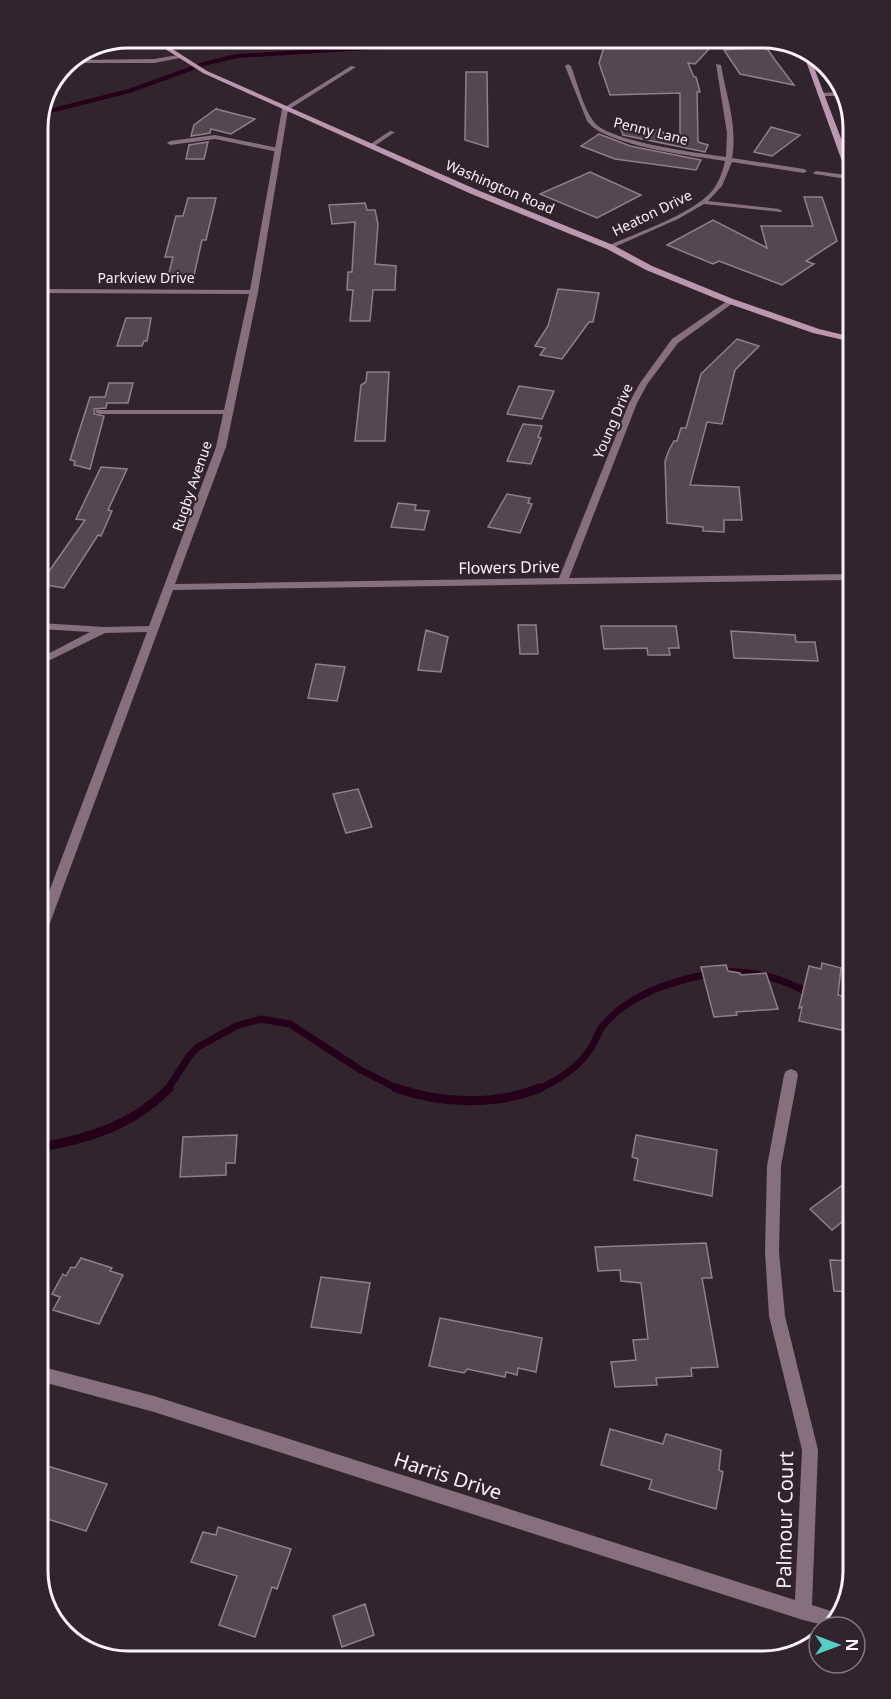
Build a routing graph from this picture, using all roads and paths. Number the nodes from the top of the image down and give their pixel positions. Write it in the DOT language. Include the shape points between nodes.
graph roads {
  1 [pos="165,48"];
  2 [pos="178,57"];
  3 [pos="82,62"];
  4 [pos="808,62"];
  5 [pos="718,65"];
  6 [pos="568,66"];
  7 [pos="352,67"];
  8 [pos="820,94"];
  9 [pos="835,94"];
  10 [pos="285,109"];
  11 [pos="392,132"];
  12 [pos="170,143"];
  13 [pos="371,146"];
  14 [pos="278,150"];
  15 [pos="843,154"];
  16 [pos="729,158"];
  17 [pos="804,171"];
  18 [pos="816,173"];
  19 [pos="843,176"];
  20 [pos="701,202"];
  21 [pos="779,211"];
  22 [pos="610,247"];
  23 [pos="48,291"];
  24 [pos="254,292"];
  25 [pos="730,301"];
  26 [pos="843,338"];
  27 [pos="99,411"];
  28 [pos="229,412"];
  29 [pos="843,577"];
  30 [pos="563,581"];
  31 [pos="170,587"];
  32 [pos="48,626"];
  33 [pos="154,629"];
  34 [pos="104,630"];
  35 [pos="48,658"];
  36 [pos="48,912"];
  37 [pos="791,1075"];
  38 [pos="48,1375"];
  39 [pos="803,1611"];
  40 [pos="816,1615"];
  1 -- 2 [label="street, Washington Road"];
  2 -- 3 [label="lane" via="142,62"];
  2 -- 10 [label="street, Washington Road"];
  4 -- 8 [label="street"];
  5 -- 16 [label="lane, Heaton Drive" via="731,141"];
  6 -- 16 [label="lane, Penny Lane" via="593,125 671,151"];
  7 -- 10 [label="street"];
  8 -- 9 [label="lane"];
  8 -- 15 [label="street"];
  10 -- 13 [label="street, Washington Road"];
  10 -- 14 [label="street, Rugby Avenue"];
  11 -- 13 [label="lane"];
  12 -- 14 [label="lane" via="215,137"];
  13 -- 22 [label="street, Washington Road"];
  14 -- 24 [label="street, Rugby Avenue"];
  16 -- 17 [label="lane, Penny Lane"];
  16 -- 20 [label="lane, Heaton Drive" via="723,177 710,197"];
  18 -- 19 [label="lane"];
  20 -- 21 [label="lane"];
  20 -- 22 [label="lane, Heaton Drive"];
  22 -- 25 [label="street, Washington Road" via="649,268"];
  23 -- 24 [label="street, Parkview Drive"];
  24 -- 28 [label="street, Rugby Avenue"];
  25 -- 26 [label="street, Washington Road"];
  25 -- 30 [label="street, Young Drive" via="675,341 644,383"];
  27 -- 28 [label="lane"];
  28 -- 31 [label="street, Rugby Avenue" via="221,447"];
  29 -- 30 [label="street, Flowers Drive"];
  30 -- 31 [label="street, Flowers Drive"];
  31 -- 33 [label="street, Rugby Avenue"];
  32 -- 34 [label="street"];
  33 -- 34 [label="street"];
  33 -- 36 [label="street, Rugby Avenue"];
  34 -- 35 [label="street"];
  37 -- 39 [label="street, Palmour Court" via="774,1166 772,1252 777,1316 810,1450"];
  38 -- 39 [label="street, Harris Drive" via="154,1404"];
  39 -- 40 [label="street, Harris Drive"];
}
